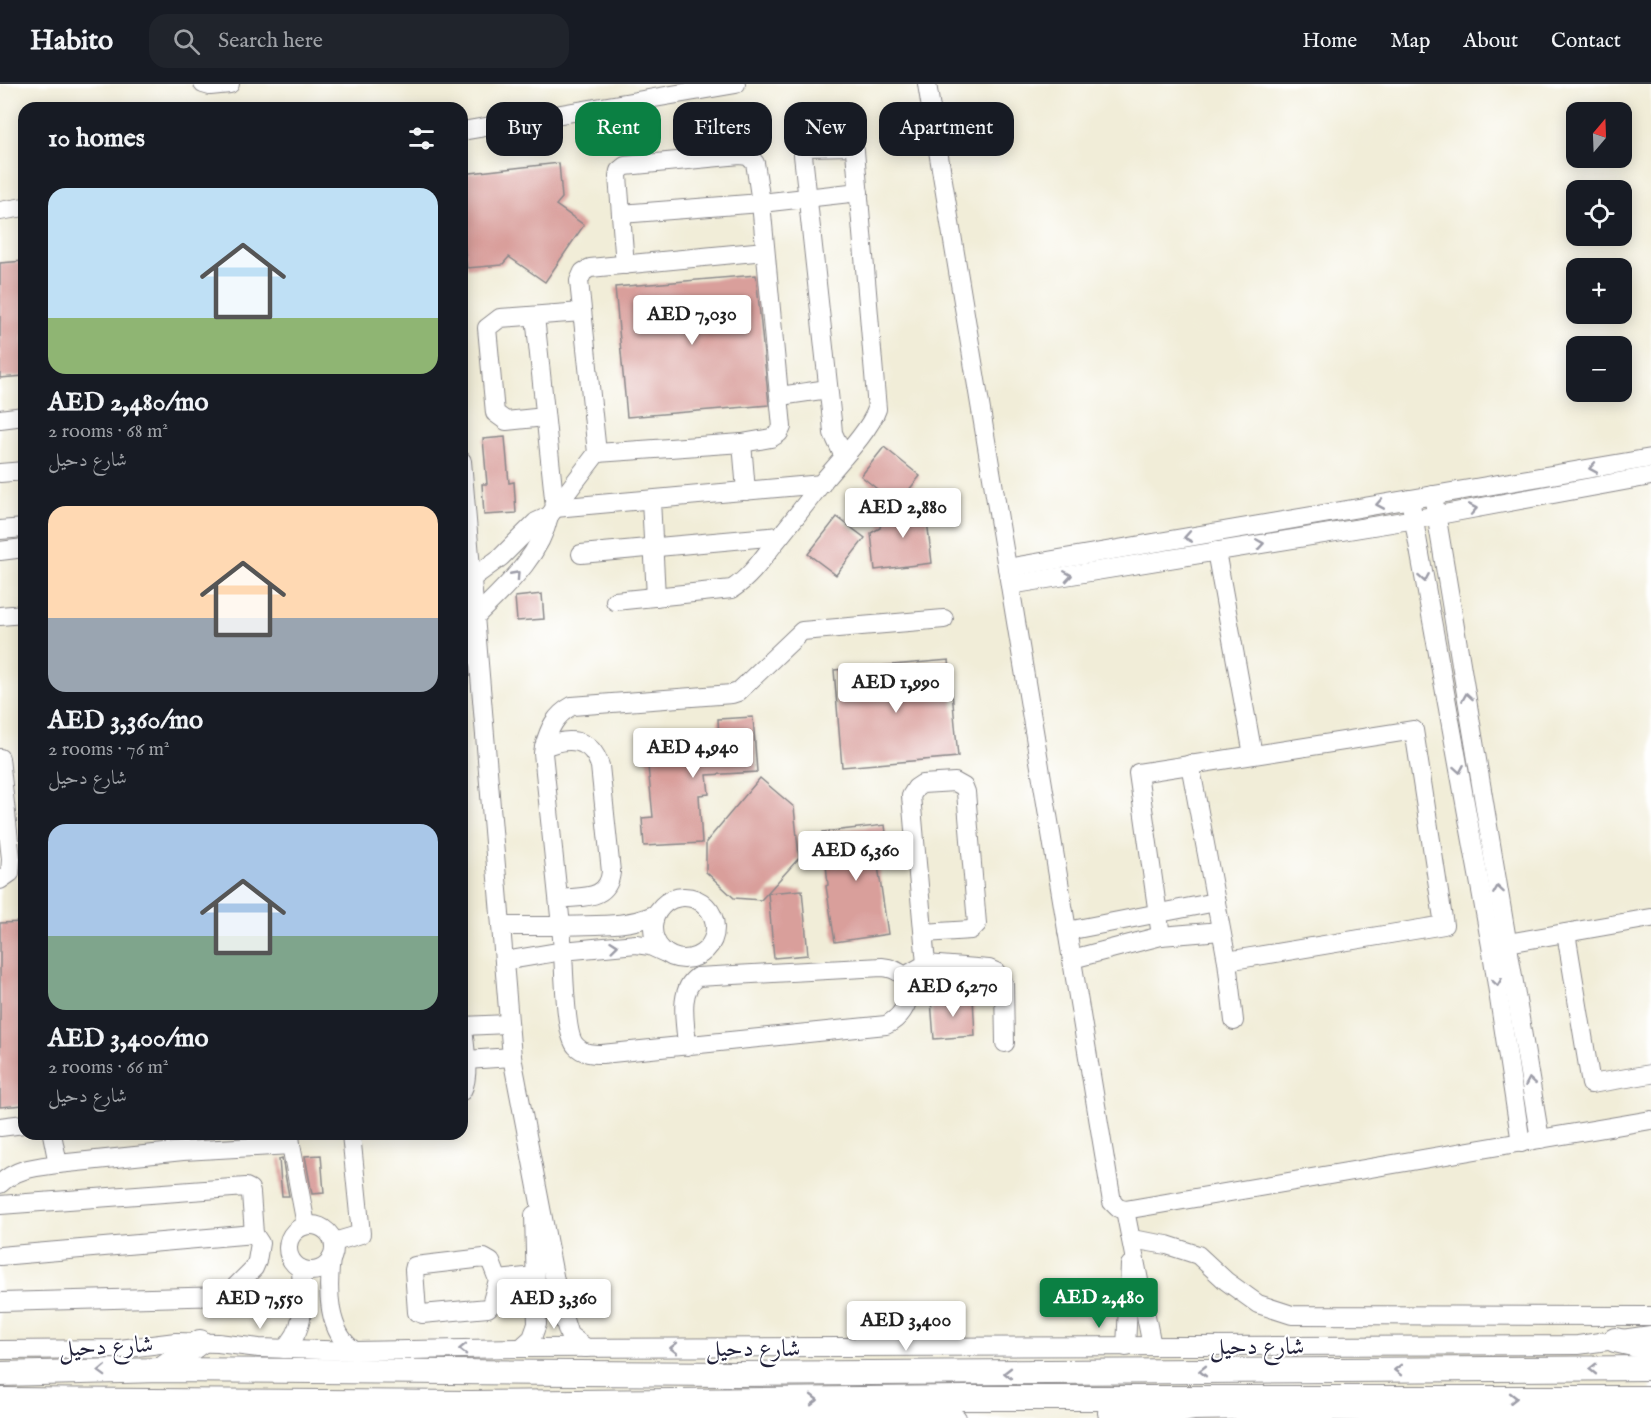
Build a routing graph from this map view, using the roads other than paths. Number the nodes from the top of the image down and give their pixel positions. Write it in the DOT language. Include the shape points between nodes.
graph roads {
  1 [pos="203,84"];
  2 [pos="230,84"];
  3 [pos="736,84"];
  4 [pos="927,84"];
  5 [pos="468,130"];
  6 [pos="859,192"];
  7 [pos="808,198"];
  8 [pos="761,203"];
  9 [pos="18,208"];
  10 [pos="0,211"];
  11 [pos="621,213"];
  12 [pos="765,251"];
  13 [pos="625,264"];
  14 [pos="582,312"];
  15 [pos="535,316"];
  16 [pos="828,389"];
  17 [pos="780,396"];
  18 [pos="18,417"];
  19 [pos="545,417"];
  20 [pos="0,419"];
  21 [pos="742,443"];
  22 [pos="597,453"];
  23 [pos="844,457"];
  24 [pos="1651,459"];
  25 [pos="18,472"];
  26 [pos="0,473"];
  27 [pos="1651,476"];
  28 [pos="822,484"];
  29 [pos="746,491"];
  30 [pos="1433,495"];
  31 [pos="1410,499"];
  32 [pos="651,500"];
  33 [pos="552,512"];
  34 [pos="1437,515"];
  35 [pos="1413,519"];
  36 [pos="18,528"];
  37 [pos="0,530"];
  38 [pos="780,536"];
  39 [pos="468,547"];
  40 [pos="654,547"];
  41 [pos="18,549"];
  42 [pos="0,551"];
  43 [pos="1216,551"];
  44 [pos="581,554"];
  45 [pos="1009,577"];
  46 [pos="471,579"];
  47 [pos="656,597"];
  48 [pos="615,601"];
  49 [pos="18,614"];
  50 [pos="0,616"];
  51 [pos="475,617"];
  52 [pos="944,619"];
  53 [pos="544,747"];
  54 [pos="1253,755"];
  55 [pos="0,758"];
  56 [pos="1190,764"];
  57 [pos="0,880"];
  58 [pos="559,899"];
  59 [pos="1216,902"];
  60 [pos="654,915"];
  61 [pos="1158,915"];
  62 [pos="1651,918"];
  63 [pos="502,926"];
  64 [pos="561,926"];
  65 [pos="1221,930"];
  66 [pos="1067,931"];
  67 [pos="924,933"];
  68 [pos="1566,933"];
  69 [pos="1161,936"];
  70 [pos="1499,945"];
  71 [pos="563,951"];
  72 [pos="663,952"];
  73 [pos="700,956"];
  74 [pos="1072,959"];
  75 [pos="504,961"];
  76 [pos="1227,961"];
  77 [pos="926,964"];
  78 [pos="717,975"];
  79 [pos="905,976"];
  80 [pos="1234,1021"];
  81 [pos="508,1024"];
  82 [pos="468,1026"];
  83 [pos="1005,1042"];
  84 [pos="687,1046"];
  85 [pos="512,1057"];
  86 [pos="468,1060"];
  87 [pos="1651,1074"];
  88 [pos="1651,1120"];
  89 [pos="18,1125"];
  90 [pos="0,1127"];
  91 [pos="1540,1139"];
  92 [pos="53,1140"];
  93 [pos="282,1140"];
  94 [pos="291,1140"];
  95 [pos="352,1140"];
  96 [pos="1521,1143"];
  97 [pos="58,1164"];
  98 [pos="533,1166"];
  99 [pos="0,1184"];
  100 [pos="0,1205"];
  101 [pos="1125,1209"];
  102 [pos="306,1225"];
  103 [pos="257,1238"];
  104 [pos="1131,1239"];
  105 [pos="288,1245"];
  106 [pos="332,1251"];
  107 [pos="0,1256"];
  108 [pos="301,1269"];
  109 [pos="535,1276"];
  110 [pos="498,1280"];
  111 [pos="0,1302"];
  112 [pos="1146,1315"];
  113 [pos="1128,1316"];
  114 [pos="1651,1316"];
  115 [pos="1651,1335"];
  116 [pos="1615,1340"];
  117 [pos="201,1342"];
  118 [pos="1152,1346"];
  119 [pos="1126,1347"];
  120 [pos="521,1348"];
  121 [pos="586,1348"];
  122 [pos="1651,1348"];
  123 [pos="284,1349"];
  124 [pos="0,1350"];
  125 [pos="355,1351"];
  126 [pos="1651,1368"];
  127 [pos="161,1370"];
  128 [pos="0,1374"];
  129 [pos="1651,1398"];
  130 [pos="0,1400"];
  131 [pos="167,1400"];
  132 [pos="961,1408"];
  133 [pos="1248,1414"];
  134 [pos="0,1415"];
  135 [pos="208,1415"];
  136 [pos="1198,1415"];
  137 [pos="1154,1417"];
  138 [pos="1651,1417"];
  139 [pos="456,1418"];
  140 [pos="485,1418"];
  1 -- 2 [label="street"];
  3 -- 5 [label="street"];
  4 -- 45 [label="street"];
  6 -- 7 [label="street"];
  6 -- 7 [label="street" via="855,151 851,146 807,147 803,155"];
  6 -- 23 [label="street" via="877,409"];
  7 -- 8 [label="street"];
  7 -- 16 [label="street"];
  8 -- 11 [label="street"];
  8 -- 11 [label="street" via="755,163 740,155 625,166 618,176"];
  8 -- 12 [label="street"];
  9 -- 10 [label="street"];
  11 -- 13 [label="street"];
  12 -- 13 [label="street"];
  12 -- 17 [label="street"];
  13 -- 14 [label="street" via="583,272 579,281"];
  14 -- 15 [label="street"];
  14 -- 22 [label="street"];
  15 -- 19 [label="street"];
  15 -- 19 [label="street" via="500,318 487,328 495,413 506,421"];
  16 -- 17 [label="street"];
  16 -- 23 [label="street" via="833,433"];
  17 -- 21 [label="street" via="783,419 779,433"];
  18 -- 20 [label="street"];
  19 -- 33 [label="street"];
  21 -- 22 [label="street"];
  21 -- 29 [label="street"];
  22 -- 33 [label="street"];
  23 -- 28 [label="street"];
  24 -- 30 [label="street, one-way"];
  25 -- 26 [label="street"];
  34 -- 27 [label="street, one-way"];
  28 -- 29 [label="street"];
  28 -- 38 [label="street"];
  29 -- 32 [label="street"];
  30 -- 31 [label="street"];
  30 -- 34 [label="street"];
  31 -- 35 [label="street"];
  31 -- 45 [label="street, one-way"];
  32 -- 33 [label="street"];
  32 -- 40 [label="street"];
  33 -- 46 [label="street"];
  51 -- 33 [label="street, one-way" via="520,571"];
  34 -- 35 [label="street"];
  70 -- 34 [label="street, one-way"];
  43 -- 35 [label="street, one-way"];
  35 -- 70 [label="street, one-way"];
  36 -- 37 [label="street"];
  38 -- 40 [label="street"];
  38 -- 47 [label="street" via="750,574 732,589"];
  39 -- 46 [label="street"];
  40 -- 44 [label="street"];
  40 -- 47 [label="street"];
  41 -- 42 [label="street"];
  45 -- 43 [label="street, one-way"];
  43 -- 54 [label="street"];
  45 -- 66 [label="street"];
  46 -- 51 [label="street"];
  47 -- 48 [label="street"];
  49 -- 50 [label="street"];
  51 -- 63 [label="street"];
  52 -- 53 [label="street" via="802,631 738,692 572,706 558,715"];
  53 -- 58 [label="street"];
  53 -- 58 [label="street" via="572,740 591,749 597,758 611,872 608,886 597,895"];
  54 -- 56 [label="street"];
  54 -- 76 [label="street" via="1414,730 1444,925"];
  55 -- 57 [label="street" via="11,859 10,873"];
  56 -- 59 [label="street"];
  56 -- 61 [label="street" via="1138,772"];
  58 -- 64 [label="street"];
  59 -- 61 [label="street"];
  59 -- 65 [label="street"];
  60 -- 64 [label="street" via="622,925"];
  60 -- 72 [label="street" via="655,942"];
  60 -- 73 [label="street" via="662,904 687,896 710,909 715,935"];
  61 -- 66 [label="street"];
  61 -- 69 [label="street"];
  62 -- 68 [label="street"];
  63 -- 64 [label="street"];
  63 -- 75 [label="street"];
  64 -- 71 [label="street"];
  65 -- 69 [label="street"];
  65 -- 76 [label="street"];
  66 -- 74 [label="street"];
  67 -- 67 [label="street" via="911,796 922,784 955,782 966,792 977,924 970,930"];
  67 -- 77 [label="street"];
  68 -- 70 [label="street"];
  68 -- 87 [label="street" via="1591,1084"];
  69 -- 74 [label="street"];
  91 -- 70 [label="street, one-way"];
  70 -- 96 [label="street, one-way"];
  71 -- 72 [label="street, one-way" via="636,944"];
  71 -- 75 [label="street"];
  71 -- 84 [label="street" via="569,1032 575,1046 592,1054"];
  72 -- 73 [label="street" via="674,959"];
  73 -- 78 [label="street"];
  74 -- 101 [label="street" via="1112,1202"];
  75 -- 81 [label="street"];
  76 -- 80 [label="street"];
  77 -- 79 [label="street"];
  77 -- 83 [label="street" via="996,972 1004,984"];
  78 -- 79 [label="street" via="882,967"];
  78 -- 84 [label="street" via="697,977 686,989"];
  79 -- 84 [label="street" via="905,1009 886,1025"];
  81 -- 82 [label="street"];
  81 -- 85 [label="street"];
  85 -- 86 [label="street"];
  85 -- 98 [label="street"];
  88 -- 91 [label="street"];
  89 -- 90 [label="street"];
  91 -- 96 [label="street"];
  92 -- 97 [label="street"];
  93 -- 97 [label="street"];
  94 -- 102 [label="street"];
  95 -- 106 [label="street" via="362,1234"];
  96 -- 101 [label="street"];
  97 -- 99 [label="street" via="25,1169"];
  98 -- 109 [label="street"];
  98 -- 121 [label="street" via="565,1327"];
  100 -- 103 [label="street" via="246,1187 251,1193"];
  101 -- 104 [label="street"];
  102 -- 105 [label="street" via="294,1232"];
  102 -- 106 [label="street" via="321,1227 331,1236"];
  103 -- 105 [label="street"];
  103 -- 107 [label="street"];
  103 -- 111 [label="street" via="258,1261 254,1268 231,1293 222,1297"];
  104 -- 112 [label="street"];
  104 -- 113 [label="street"];
  104 -- 114 [label="street" via="1198,1254 1258,1304 1292,1316"];
  105 -- 108 [label="street" via="291,1259"];
  106 -- 108 [label="street" via="318,1270"];
  106 -- 125 [label="street" via="329,1281 336,1326 344,1343"];
  108 -- 123 [label="street" via="301,1322"];
  109 -- 110 [label="street"];
  109 -- 120 [label="street" via="537,1324 532,1338"];
  110 -- 110 [label="street" via="491,1262 484,1258 415,1266 417,1312 490,1308"];
  112 -- 113 [label="street"];
  112 -- 118 [label="street"];
  113 -- 119 [label="street"];
  115 -- 116 [label="street, شارع دحيل"];
  116 -- 118 [label="street, شارع دحيل" via="1578,1345"];
  116 -- 122 [label="main road"];
  117 -- 123 [label="street, شارع دحيل"];
  117 -- 124 [label="street, شارع دحيل" via="120,1349"];
  117 -- 127 [label="main road"];
  118 -- 119 [label="street, شارع دحيل"];
  119 -- 121 [label="street, شارع دحيل, one-way"];
  120 -- 121 [label="street, شارع دحيل"];
  120 -- 125 [label="street, شارع دحيل, one-way"];
  123 -- 125 [label="street, شارع دحيل"];
  126 -- 127 [label="main road, شارع دحيل, one-way" via="745,1374"];
  127 -- 128 [label="main road, شارع دحيل, one-way"];
  132 -- 129 [label="main road, one-way"];
  130 -- 131 [label="main road"];
  131 -- 132 [label="main road, one-way"];
  131 -- 135 [label="main road"];
  132 -- 137 [label="main road"];
  132 -- 140 [label="street" via="901,1416"];
  133 -- 136 [label="street"];
  133 -- 138 [label="street"];
  134 -- 135 [label="street"];
  135 -- 139 [label="street"];
  136 -- 137 [label="street"];
  139 -- 140 [label="street"];
}
